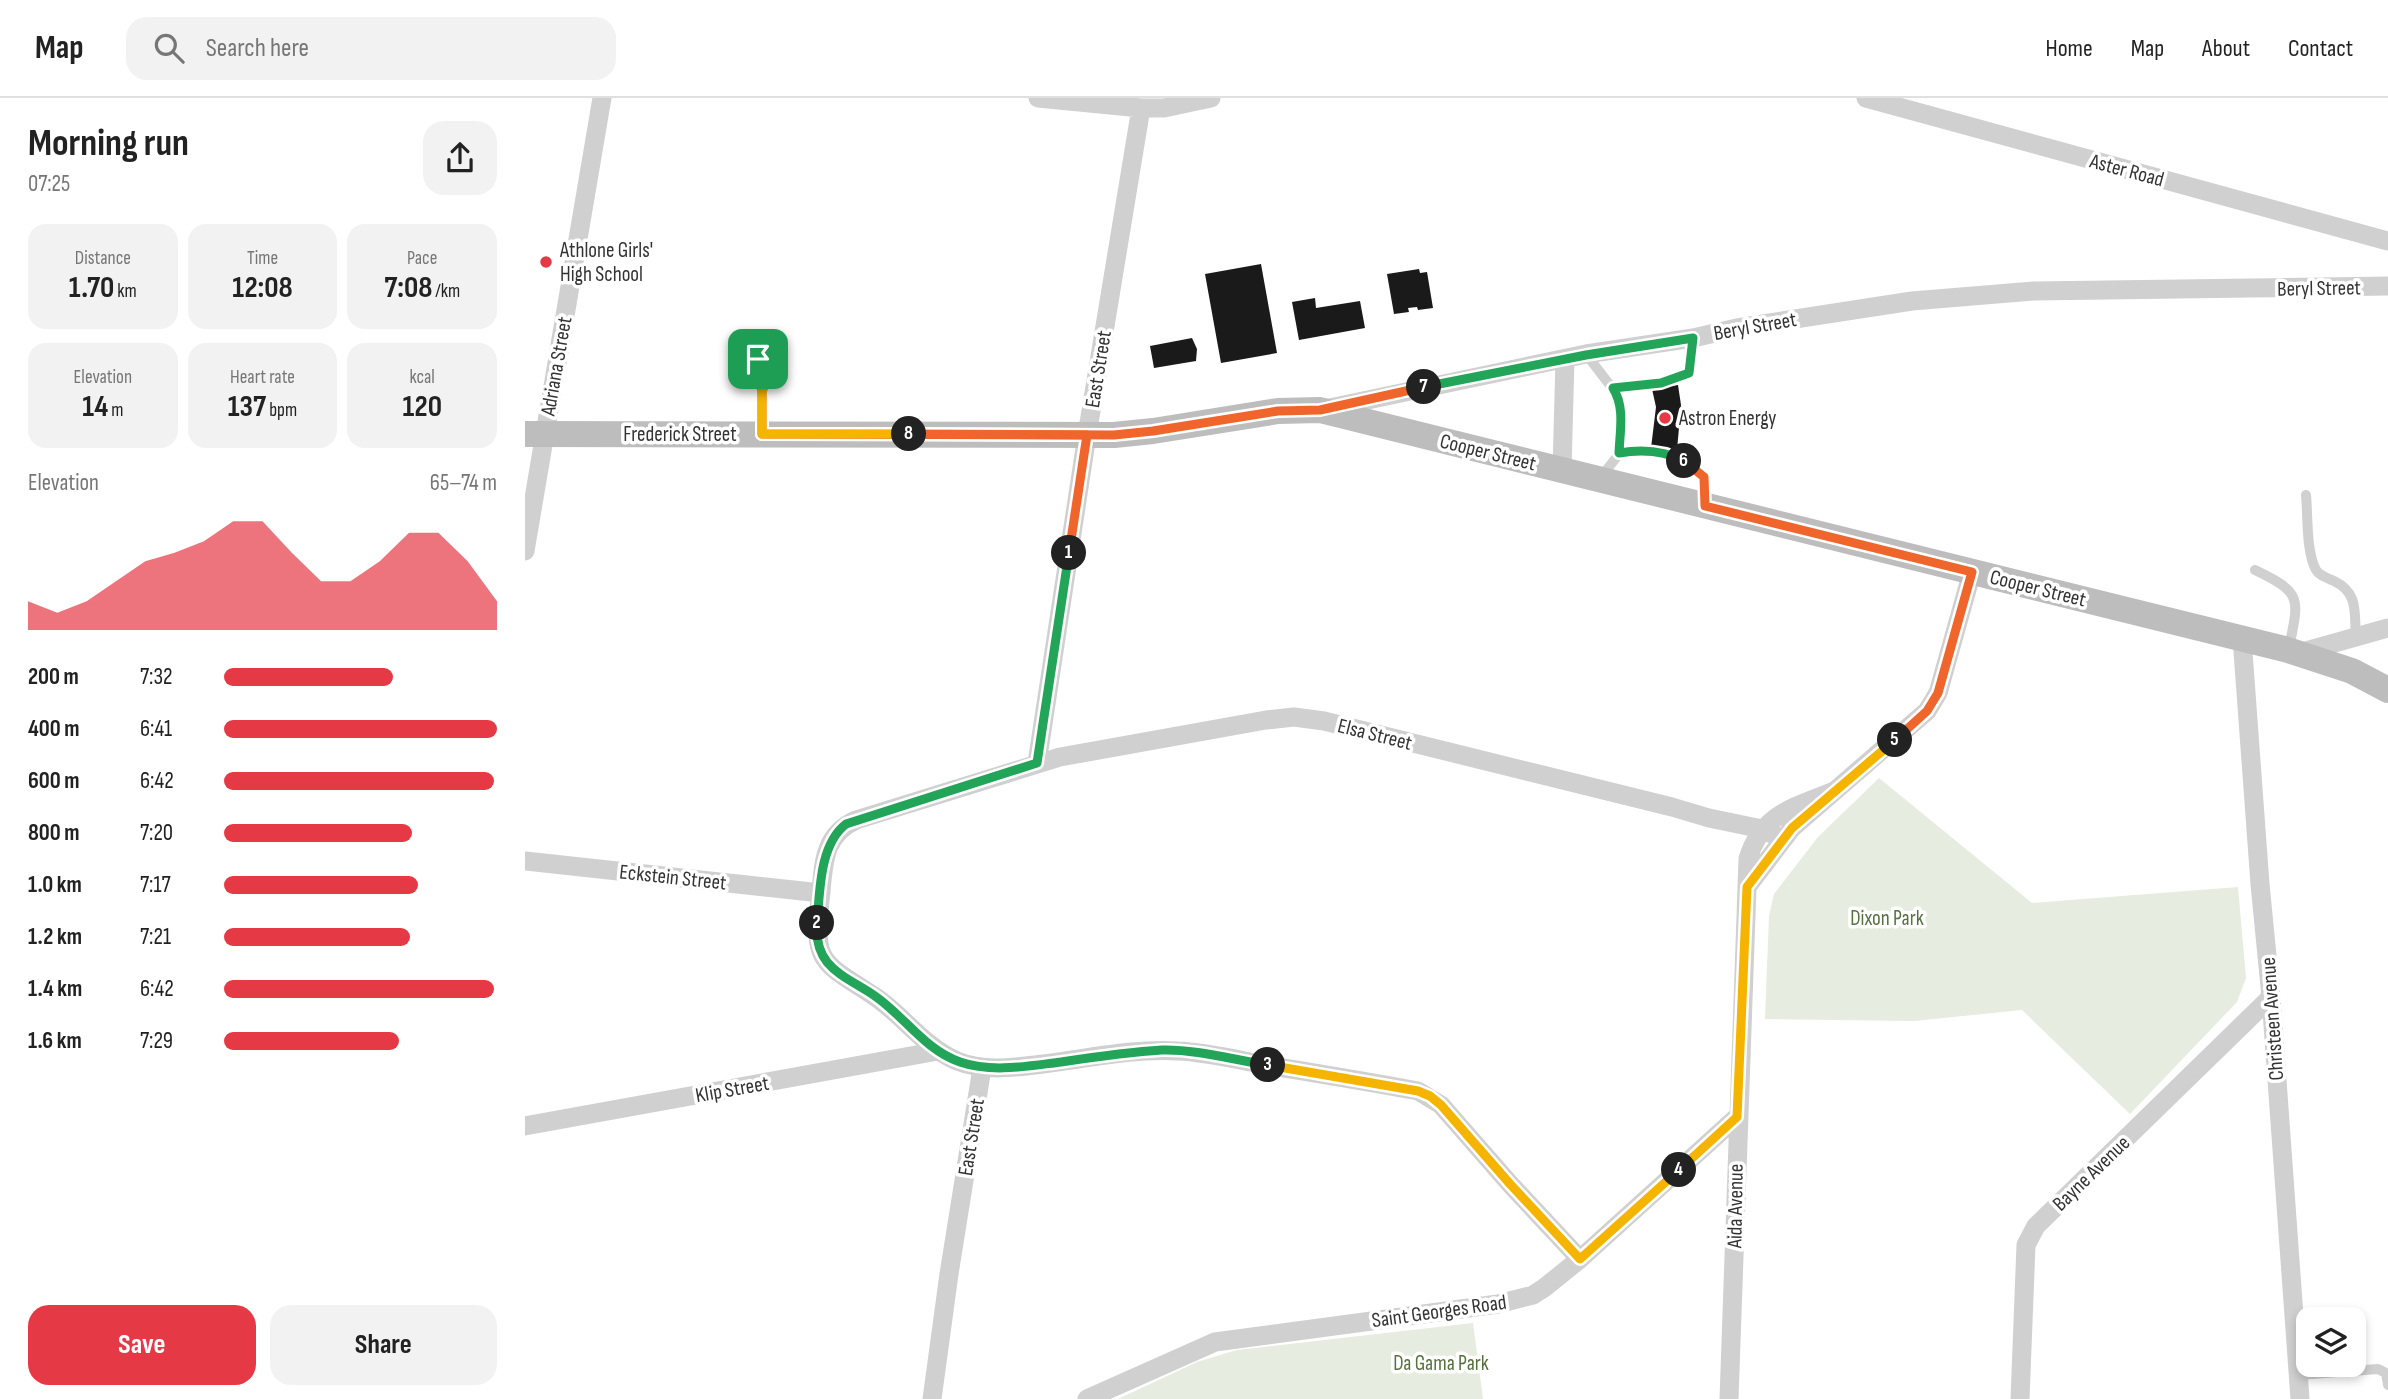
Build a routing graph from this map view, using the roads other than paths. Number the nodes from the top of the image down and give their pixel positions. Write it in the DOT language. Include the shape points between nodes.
graph roads {
  1 [pos="602,98"];
  2 [pos="1038,98"];
  3 [pos="1211,98"];
  4 [pos="1866,98"];
  5 [pos="1141,108"];
  6 [pos="2388,241"];
  7 [pos="2388,286"];
  8 [pos="1693,338"];
  9 [pos="1586,355"];
  10 [pos="1565,359"];
  11 [pos="1613,388"];
  12 [pos="762,392"];
  13 [pos="1320,410"];
  14 [pos="534,434"];
  15 [pos="762,434"];
  16 [pos="1087,435"];
  17 [pos="1619,453"];
  18 [pos="1562,471"];
  19 [pos="1599,480"];
  20 [pos="2306,495"];
  21 [pos="1705,506"];
  22 [pos="525,551"];
  23 [pos="2255,570"];
  24 [pos="1972,572"];
  25 [pos="2388,628"];
  26 [pos="2356,637"];
  27 [pos="2242,638"];
  28 [pos="2294,652"];
  29 [pos="2388,690"];
  30 [pos="1037,763"];
  31 [pos="1834,791"];
  32 [pos="1756,837"];
  33 [pos="1777,847"];
  34 [pos="525,861"];
  35 [pos="1747,887"];
  36 [pos="821,893"];
  37 [pos="2271,997"];
  38 [pos="939,1051"];
  39 [pos="982,1068"];
  40 [pos="1737,1117"];
  41 [pos="525,1126"];
  42 [pos="1580,1259"];
  43 [pos="2296,1347"];
  44 [pos="2366,1369"];
  45 [pos="2298,1377"];
  46 [pos="2388,1385"];
  47 [pos="932,1399"];
  48 [pos="1087,1399"];
  49 [pos="1729,1399"];
  50 [pos="2020,1399"];
  51 [pos="2300,1399"];
  1 -- 14 [label="street, Adriana Street"];
  2 -- 5 [label="street"];
  3 -- 5 [label="street"];
  4 -- 6 [label="street, Aster Road"];
  5 -- 16 [label="street, East Street"];
  7 -- 8 [label="street, Beryl Street" via="1969,295"];
  8 -- 9 [label="street, Beryl Street"];
  8 -- 11 [label="lane" via="1689,373 1661,383"];
  9 -- 10 [label="street, Beryl Street"];
  9 -- 11 [label="lane"];
  10 -- 13 [label="street, Beryl Street"];
  10 -- 18 [label="street"];
  11 -- 17 [label="lane" via="1621,409"];
  12 -- 15 [label="lane"];
  13 -- 16 [label="main road, Beryl Street"];
  13 -- 18 [label="main road, Cooper Street"];
  14 -- 15 [label="main road, Frederick Street"];
  14 -- 22 [label="street, Adriana Street"];
  15 -- 16 [label="main road, Frederick Street"];
  16 -- 30 [label="street, East Street"];
  17 -- 19 [label="lane"];
  17 -- 21 [label="lane" via="1639,450 1681,459 1704,477"];
  18 -- 19 [label="main road, Cooper Street"];
  19 -- 21 [label="main road, Cooper Street"];
  20 -- 26 [label="lane" via="2311,558 2320,575 2351,593"];
  21 -- 24 [label="main road, Cooper Street"];
  23 -- 28 [label="lane" via="2291,590 2296,601"];
  24 -- 27 [label="main road, Cooper Street"];
  24 -- 31 [label="street" via="1938,693 1927,711"];
  25 -- 26 [label="street"];
  26 -- 28 [label="street"];
  27 -- 28 [label="main road, Cooper Street"];
  27 -- 37 [label="street, Christeen Avenue"];
  28 -- 29 [label="main road, Cooper Street" via="2352,671"];
  30 -- 32 [label="street, Elsa Street" via="1252,722 1304,717 1672,807"];
  30 -- 36 [label="street, East Street" via="846,824 828,847"];
  31 -- 32 [label="street" via="1790,810"];
  31 -- 33 [label="street"];
  32 -- 33 [label="street, Elsa Street"];
  32 -- 35 [label="street, Aida Avenue" via="1748,859"];
  33 -- 35 [label="street"];
  34 -- 36 [label="street, Eckstein Street"];
  35 -- 40 [label="street, Aida Avenue"];
  36 -- 38 [label="street, East Street" via="817,932 821,955"];
  37 -- 43 [label="street, Christeen Avenue"];
  37 -- 50 [label="street, Bayne Avenue" via="2029,1236"];
  38 -- 39 [label="street, East Street"];
  38 -- 41 [label="street, Klip Street"];
  39 -- 42 [label="street" via="1174,1050 1418,1091 1441,1105"];
  39 -- 47 [label="street, East Street"];
  40 -- 42 [label="street, Saint Georges Road"];
  40 -- 49 [label="street, Aida Avenue"];
  42 -- 48 [label="street, Saint Georges Road" via="1533,1295 1516,1300 1215,1342"];
  44 -- 46 [label="lane" via="2386,1373"];
  45 -- 51 [label="street, Christeen Avenue"];
}
